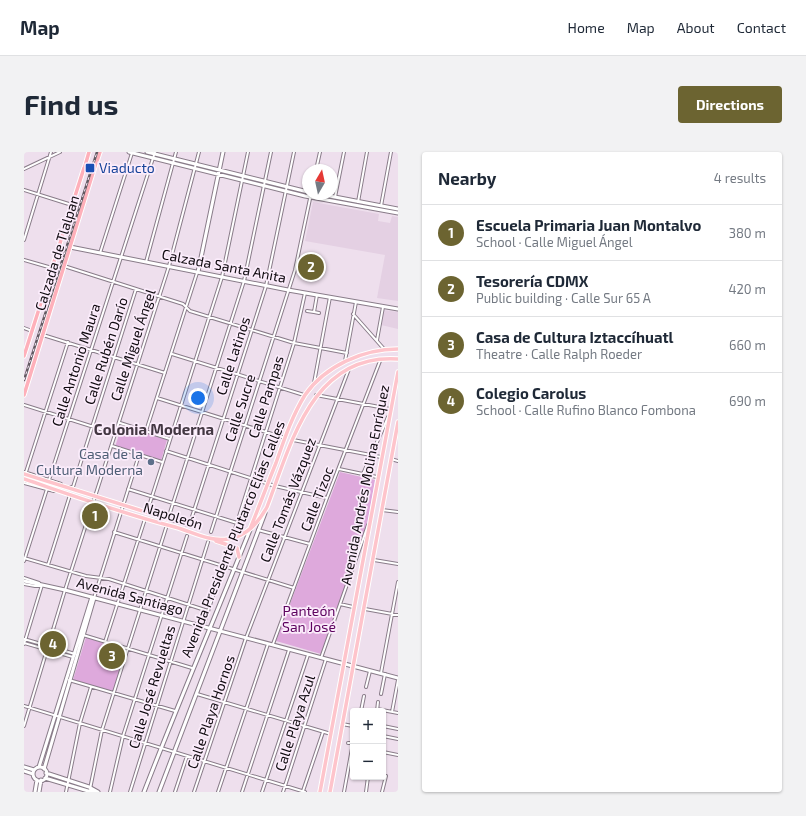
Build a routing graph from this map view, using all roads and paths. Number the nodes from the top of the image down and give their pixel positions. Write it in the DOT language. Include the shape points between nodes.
graph roads {
  1 [pos="52,152"];
  2 [pos="60,152"];
  3 [pos="89,152"];
  4 [pos="100,152"];
  5 [pos="131,152"];
  6 [pos="147,152"];
  7 [pos="176,152"];
  8 [pos="199,152"];
  9 [pos="223,152"];
  10 [pos="248,152"];
  11 [pos="271,152"];
  12 [pos="294,152"];
  13 [pos="320,152"];
  14 [pos="344,152"];
  15 [pos="367,152"];
  16 [pos="391,152"];
  17 [pos="154,153"];
  18 [pos="50,157"];
  19 [pos="153,158"];
  20 [pos="174,159"];
  21 [pos="173,163"];
  22 [pos="196,164"];
  23 [pos="317,164"];
  24 [pos="194,168"];
  25 [pos="24,169"];
  26 [pos="219,170"];
  27 [pos="218,174"];
  28 [pos="243,176"];
  29 [pos="242,180"];
  30 [pos="265,181"];
  31 [pos="338,182"];
  32 [pos="264,185"];
  33 [pos="287,187"];
  34 [pos="24,190"];
  35 [pos="286,191"];
  36 [pos="302,191"];
  37 [pos="38,194"];
  38 [pos="302,194"];
  39 [pos="338,198"];
  40 [pos="310,200"];
  41 [pos="334,200"];
  42 [pos="358,202"];
  43 [pos="72,205"];
  44 [pos="380,206"];
  45 [pos="398,209"];
  46 [pos="398,214"];
  47 [pos="24,240"];
  48 [pos="70,247"];
  49 [pos="100,253"];
  50 [pos="122,257"];
  51 [pos="24,260"];
  52 [pos="146,262"];
  53 [pos="64,266"];
  54 [pos="169,266"];
  55 [pos="52,268"];
  56 [pos="198,272"];
  57 [pos="222,277"];
  58 [pos="244,281"];
  59 [pos="113,282"];
  60 [pos="266,286"];
  61 [pos="136,289"];
  62 [pos="288,290"];
  63 [pos="305,293"];
  64 [pos="317,295"];
  65 [pos="159,297"];
  66 [pos="330,297"];
  67 [pos="356,302"];
  68 [pos="383,306"];
  69 [pos="186,308"];
  70 [pos="398,309"];
  71 [pos="307,311"];
  72 [pos="314,312"];
  73 [pos="319,313"];
  74 [pos="353,314"];
  75 [pos="209,317"];
  76 [pos="230,324"];
  77 [pos="24,328"];
  78 [pos="32,331"];
  79 [pos="252,331"];
  80 [pos="43,335"];
  81 [pos="273,338"];
  82 [pos="377,340"];
  83 [pos="68,342"];
  84 [pos="294,343"];
  85 [pos="320,348"];
  86 [pos="398,349"];
  87 [pos="91,350"];
  88 [pos="385,350"];
  89 [pos="347,353"];
  90 [pos="172,354"];
  91 [pos="24,356"];
  92 [pos="114,357"];
  93 [pos="381,359"];
  94 [pos="398,359"];
  95 [pos="195,361"];
  96 [pos="345,362"];
  97 [pos="137,365"];
  98 [pos="216,368"];
  99 [pos="349,369"];
  100 [pos="398,372"];
  101 [pos="165,373"];
  102 [pos="238,375"];
  103 [pos="259,382"];
  104 [pos="314,384"];
  105 [pos="280,388"];
  106 [pos="24,395"];
  107 [pos="305,395"];
  108 [pos="316,395"];
  109 [pos="157,398"];
  110 [pos="338,399"];
  111 [pos="364,404"];
  112 [pos="24,405"];
  113 [pos="181,405"];
  114 [pos="390,409"];
  115 [pos="46,412"];
  116 [pos="202,412"];
  117 [pos="390,414"];
  118 [pos="224,418"];
  119 [pos="69,419"];
  120 [pos="398,422"];
  121 [pos="119,423"];
  122 [pos="245,425"];
  123 [pos="92,426"];
  124 [pos="146,431"];
  125 [pos="265,432"];
  126 [pos="116,434"];
  127 [pos="285,438"];
  128 [pos="170,439"];
  129 [pos="293,440"];
  130 [pos="112,446"];
  131 [pos="320,446"];
  132 [pos="166,450"];
  133 [pos="346,451"];
  134 [pos="139,455"];
  135 [pos="371,455"];
  136 [pos="188,457"];
  137 [pos="381,457"];
  138 [pos="391,459"];
  139 [pos="398,461"];
  140 [pos="162,462"];
  141 [pos="209,464"];
  142 [pos="339,468"];
  143 [pos="231,471"];
  144 [pos="25,473"];
  145 [pos="363,474"];
  146 [pos="251,477"];
  147 [pos="377,477"];
  148 [pos="24,480"];
  149 [pos="49,480"];
  150 [pos="24,483"];
  151 [pos="268,483"];
  152 [pos="275,486"];
  153 [pos="128,489"];
  154 [pos="47,490"];
  155 [pos="62,492"];
  156 [pos="302,492"];
  157 [pos="70,495"];
  158 [pos="96,496"];
  159 [pos="152,496"];
  160 [pos="327,498"];
  161 [pos="93,503"];
  162 [pos="174,503"];
  163 [pos="123,505"];
  164 [pos="267,508"];
  165 [pos="148,509"];
  166 [pos="194,510"];
  167 [pos="382,510"];
  168 [pos="121,511"];
  169 [pos="398,512"];
  170 [pos="216,517"];
  171 [pos="145,519"];
  172 [pos="168,519"];
  173 [pos="369,522"];
  174 [pos="237,523"];
  175 [pos="190,524"];
  176 [pos="166,528"];
  177 [pos="235,529"];
  178 [pos="250,530"];
  179 [pos="258,530"];
  180 [pos="114,532"];
  181 [pos="211,532"];
  182 [pos="187,536"];
  183 [pos="285,537"];
  184 [pos="138,539"];
  185 [pos="208,540"];
  186 [pos="310,544"];
  187 [pos="230,545"];
  188 [pos="160,546"];
  189 [pos="181,553"];
  190 [pos="239,557"];
  191 [pos="24,558"];
  192 [pos="202,560"];
  193 [pos="372,560"];
  194 [pos="24,561"];
  195 [pos="398,564"];
  196 [pos="48,565"];
  197 [pos="223,566"];
  198 [pos="234,570"];
  199 [pos="71,572"];
  200 [pos="242,573"];
  201 [pos="24,578"];
  202 [pos="99,578"];
  203 [pos="268,580"];
  204 [pos="24,582"];
  205 [pos="398,582"];
  206 [pos="123,583"];
  207 [pos="42,585"];
  208 [pos="294,588"];
  209 [pos="65,590"];
  210 [pos="146,591"];
  211 [pos="93,597"];
  212 [pos="167,597"];
  213 [pos="117,604"];
  214 [pos="188,604"];
  215 [pos="340,604"];
  216 [pos="353,607"];
  217 [pos="363,608"];
  218 [pos="139,610"];
  219 [pos="208,611"];
  220 [pos="392,614"];
  221 [pos="160,615"];
  222 [pos="398,615"];
  223 [pos="183,621"];
  224 [pos="204,626"];
  225 [pos="210,628"];
  226 [pos="219,631"];
  227 [pos="82,635"];
  228 [pos="246,638"];
  229 [pos="25,639"];
  230 [pos="105,642"];
  231 [pos="24,644"];
  232 [pos="268,644"];
  233 [pos="272,645"];
  234 [pos="48,646"];
  235 [pos="127,649"];
  236 [pos="47,650"];
  237 [pos="289,650"];
  238 [pos="148,655"];
  239 [pos="308,655"];
  240 [pos="73,656"];
  241 [pos="78,657"];
  242 [pos="321,658"];
  243 [pos="326,660"];
  244 [pos="170,662"];
  245 [pos="343,664"];
  246 [pos="353,666"];
  247 [pos="192,668"];
  248 [pos="370,670"];
  249 [pos="383,674"];
  250 [pos="66,679"];
  251 [pos="398,679"];
  252 [pos="70,680"];
  253 [pos="92,687"];
  254 [pos="366,687"];
  255 [pos="114,693"];
  256 [pos="197,694"];
  257 [pos="381,694"];
  258 [pos="364,696"];
  259 [pos="395,697"];
  260 [pos="398,698"];
  261 [pos="135,700"];
  262 [pos="225,702"];
  263 [pos="378,702"];
  264 [pos="24,706"];
  265 [pos="156,706"];
  266 [pos="30,708"];
  267 [pos="246,708"];
  268 [pos="362,708"];
  269 [pos="377,708"];
  270 [pos="175,711"];
  271 [pos="386,711"];
  272 [pos="392,712"];
  273 [pos="398,712"];
  274 [pos="267,714"];
  275 [pos="55,716"];
  276 [pos="59,717"];
  277 [pos="286,720"];
  278 [pos="80,723"];
  279 [pos="342,724"];
  280 [pos="350,725"];
  281 [pos="24,726"];
  282 [pos="305,726"];
  283 [pos="386,727"];
  284 [pos="398,729"];
  285 [pos="102,730"];
  286 [pos="323,732"];
  287 [pos="331,734"];
  288 [pos="123,736"];
  289 [pos="386,737"];
  290 [pos="398,739"];
  291 [pos="145,743"];
  292 [pos="353,744"];
  293 [pos="161,748"];
  294 [pos="174,752"];
  295 [pos="386,753"];
  296 [pos="398,755"];
  297 [pos="187,756"];
  298 [pos="205,761"];
  299 [pos="24,767"];
  300 [pos="39,767"];
  301 [pos="44,768"];
  302 [pos="226,768"];
  303 [pos="34,770"];
  304 [pos="24,772"];
  305 [pos="46,773"];
  306 [pos="33,774"];
  307 [pos="248,774"];
  308 [pos="45,778"];
  309 [pos="266,779"];
  310 [pos="37,780"];
  311 [pos="41,780"];
  312 [pos="368,780"];
  313 [pos="385,780"];
  314 [pos="68,781"];
  315 [pos="68,785"];
  316 [pos="284,785"];
  317 [pos="90,790"];
  318 [pos="35,792"];
  319 [pos="39,792"];
  320 [pos="66,792"];
  321 [pos="98,792"];
  322 [pos="110,792"];
  323 [pos="130,792"];
  324 [pos="144,792"];
  325 [pos="159,792"];
  326 [pos="175,792"];
  327 [pos="194,792"];
  328 [pos="218,792"];
  329 [pos="242,792"];
  330 [pos="262,792"];
  331 [pos="283,792"];
  332 [pos="304,792"];
  333 [pos="320,792"];
  334 [pos="330,792"];
  335 [pos="344,792"];
  336 [pos="366,792"];
  337 [pos="382,792"];
  1 -- 18 [label="street"];
  2 -- 18 [label="street"];
  3 -- 43 [label="highway, Calzada de Tlalpan"];
  4 -- 48 [label="highway, Calzada de Tlalpan"];
  5 -- 19 [label="street"];
  5 -- 49 [label="street"];
  6 -- 17 [label="street"];
  7 -- 20 [label="street"];
  8 -- 22 [label="street, Calle Miguel Ángel"];
  9 -- 26 [label="street"];
  10 -- 28 [label="street"];
  11 -- 30 [label="street"];
  12 -- 33 [label="street, Calle Latinos"];
  13 -- 23 [label="street"];
  14 -- 31 [label="street"];
  15 -- 42 [label="street"];
  16 -- 44 [label="street"];
  17 -- 19 [label="street, Calle Antonio Maura"];
  17 -- 20 [label="street"];
  18 -- 25 [label="street"];
  18 -- 37 [label="street"];
  19 -- 21 [label="street"];
  19 -- 50 [label="street, Calle Antonio Maura"];
  20 -- 21 [label="street"];
  20 -- 22 [label="street"];
  21 -- 24 [label="street"];
  21 -- 52 [label="street"];
  22 -- 24 [label="street, Calle Miguel Ángel"];
  22 -- 26 [label="street"];
  24 -- 27 [label="street"];
  24 -- 54 [label="street, Calle Miguel Ángel"];
  26 -- 27 [label="street"];
  26 -- 28 [label="street"];
  27 -- 29 [label="street"];
  27 -- 56 [label="street"];
  28 -- 29 [label="street"];
  28 -- 30 [label="street"];
  29 -- 32 [label="street"];
  29 -- 57 [label="street"];
  30 -- 32 [label="street"];
  30 -- 33 [label="street"];
  32 -- 35 [label="street"];
  32 -- 58 [label="street"];
  33 -- 35 [label="street, Calle Latinos"];
  33 -- 36 [label="street"];
  34 -- 37 [label="street"];
  35 -- 38 [label="street"];
  35 -- 60 [label="street, Calle Latinos"];
  37 -- 43 [label="street"];
  37 -- 47 [label="street"];
  39 -- 42 [label="street"];
  40 -- 62 [label="street, Calle Sucre" via="295,270"];
  41 -- 46 [label="street"];
  42 -- 44 [label="street"];
  43 -- 55 [label="highway, Calzada de Tlalpan"];
  44 -- 45 [label="street"];
  48 -- 49 [label="street, Calzada Santa Anita"];
  48 -- 53 [label="highway, Calzada de Tlalpan"];
  49 -- 50 [label="street, Calzada Santa Anita"];
  50 -- 52 [label="street, Calzada Santa Anita"];
  50 -- 59 [label="street, Calle Antonio Maura"];
  51 -- 55 [label="street"];
  52 -- 54 [label="street, Calzada Santa Anita"];
  53 -- 59 [label="street"];
  53 -- 80 [label="highway, Calzada de Tlalpan"];
  54 -- 56 [label="street, Calzada Santa Anita"];
  54 -- 65 [label="street, Calle Miguel Ángel"];
  55 -- 78 [label="highway, Calzada de Tlalpan"];
  56 -- 57 [label="street, Calzada Santa Anita"];
  56 -- 69 [label="street"];
  57 -- 58 [label="street, Calzada Santa Anita"];
  57 -- 75 [label="street"];
  58 -- 60 [label="street, Calzada Santa Anita"];
  58 -- 76 [label="street"];
  59 -- 61 [label="street"];
  59 -- 87 [label="street, Calle Antonio Maura"];
  60 -- 62 [label="street, Calzada Santa Anita"];
  60 -- 79 [label="street, Calle Latinos"];
  61 -- 65 [label="street"];
  61 -- 92 [label="street, Calle Rubén Darío"];
  62 -- 63 [label="street, Calzada Santa Anita"];
  62 -- 81 [label="street, Calle Sucre"];
  63 -- 64 [label="street, Calzada Santa Anita"];
  63 -- 84 [label="street, Calle Pampas"];
  64 -- 66 [label="street, Calzada Santa Anita"];
  64 -- 72 [label="street"];
  65 -- 69 [label="street" via="183,304"];
  65 -- 97 [label="street, Calle Miguel Ángel"];
  66 -- 67 [label="street, Calzada Santa Anita"];
  66 -- 85 [label="street"];
  67 -- 68 [label="street, Calzada Santa Anita"];
  67 -- 74 [label="street"];
  68 -- 70 [label="street, Calzada Santa Anita"];
  68 -- 82 [label="street"];
  69 -- 75 [label="street"];
  69 -- 90 [label="street"];
  71 -- 72 [label="street"];
  72 -- 73 [label="street"];
  74 -- 82 [label="street"];
  74 -- 89 [label="street"];
  75 -- 76 [label="street"];
  75 -- 95 [label="street"];
  76 -- 79 [label="street"];
  76 -- 98 [label="street"];
  77 -- 78 [label="street"];
  78 -- 91 [label="highway, Calzada de Tlalpan"];
  79 -- 81 [label="street"];
  79 -- 102 [label="street, Calle Latinos"];
  80 -- 83 [label="street"];
  80 -- 106 [label="highway, Calzada de Tlalpan"];
  81 -- 84 [label="street"];
  81 -- 103 [label="street, Calle Sucre"];
  82 -- 88 [label="street"];
  83 -- 87 [label="street"];
  83 -- 115 [label="street"];
  84 -- 85 [label="street"];
  84 -- 105 [label="street, Calle Pampas"];
  85 -- 89 [label="street"];
  85 -- 104 [label="street"];
  86 -- 88 [label="main road, Avenida Presidente Plutarco Elías Calles"];
  87 -- 92 [label="street"];
  87 -- 119 [label="street, Calle Antonio Maura"];
  88 -- 96 [label="main road, Avenida Presidente Plutarco Elías Calles"];
  89 -- 96 [label="street"];
  90 -- 95 [label="street"];
  90 -- 101 [label="street"];
  92 -- 97 [label="street"];
  92 -- 123 [label="street, Calle Rubén Darío"];
  93 -- 94 [label="main road, Avenida Presidente Plutarco Elías Calles"];
  93 -- 99 [label="main road, Avenida Presidente Plutarco Elías Calles"];
  93 -- 111 [label="street, Calle Tizoc"];
  95 -- 98 [label="street"];
  95 -- 113 [label="street"];
  96 -- 104 [label="main road, Avenida Presidente Plutarco Elías Calles"];
  97 -- 101 [label="street"];
  97 -- 121 [label="street, Calle Miguel Ángel"];
  98 -- 102 [label="street"];
  98 -- 116 [label="street"];
  99 -- 108 [label="main road, Avenida Presidente Plutarco Elías Calles" via="331,380"];
  99 -- 110 [label="street, Calle Tomás Vázquez"];
  100 -- 114 [label="main road, Avenida Andrés Molina Enríquez"];
  101 -- 109 [label="street"];
  102 -- 103 [label="street"];
  102 -- 118 [label="street, Calle Latinos"];
  103 -- 105 [label="street"];
  103 -- 122 [label="street, Calle Sucre"];
  104 -- 107 [label="main road, Avenida Presidente Plutarco Elías Calles"];
  105 -- 107 [label="street"];
  105 -- 125 [label="street, Calle Pampas"];
  107 -- 127 [label="main road, Avenida Presidente Plutarco Elías Calles"];
  108 -- 110 [label="street"];
  108 -- 129 [label="main road, Avenida Presidente Plutarco Elías Calles" via="304,413"];
  109 -- 113 [label="street"];
  109 -- 124 [label="street"];
  110 -- 111 [label="street"];
  110 -- 131 [label="street, Calle Tomás Vázquez"];
  111 -- 114 [label="street"];
  111 -- 133 [label="street, Calle Tizoc"];
  112 -- 115 [label="street"];
  113 -- 116 [label="street"];
  113 -- 128 [label="street"];
  114 -- 117 [label="main road, Avenida Andrés Molina Enríquez"];
  115 -- 119 [label="street"];
  115 -- 144 [label="street"];
  116 -- 118 [label="street"];
  116 -- 136 [label="street"];
  117 -- 135 [label="street"];
  117 -- 137 [label="main road, Avenida Andrés Molina Enríquez"];
  118 -- 122 [label="street"];
  118 -- 141 [label="street, Calle Latinos"];
  119 -- 123 [label="street"];
  119 -- 149 [label="street, Calle Antonio Maura"];
  120 -- 138 [label="main road, Avenida Andrés Molina Enríquez"];
  121 -- 124 [label="street"];
  121 -- 126 [label="street, Calle Miguel Ángel"];
  122 -- 125 [label="street"];
  122 -- 143 [label="street, Calle Sucre"];
  123 -- 126 [label="street"];
  123 -- 149 [label="street, Calle Rubén Darío" via="72,487"];
  124 -- 128 [label="street"];
  125 -- 127 [label="street"];
  125 -- 146 [label="street, Calle Pampas"];
  126 -- 130 [label="street, Calle Miguel Ángel"];
  127 -- 151 [label="main road, Avenida Presidente Plutarco Elías Calles"];
  128 -- 132 [label="street"];
  129 -- 131 [label="street"];
  129 -- 152 [label="main road, Avenida Presidente Plutarco Elías Calles"];
  130 -- 134 [label="street"];
  130 -- 158 [label="street, Calle Miguel Ángel"];
  131 -- 133 [label="street"];
  131 -- 156 [label="street, Calle Tomás Vázquez"];
  132 -- 136 [label="street"];
  132 -- 140 [label="street"];
  133 -- 135 [label="street"];
  133 -- 142 [label="street, Calle Tizoc"];
  134 -- 140 [label="street"];
  134 -- 153 [label="street"];
  135 -- 137 [label="street"];
  135 -- 145 [label="street"];
  136 -- 141 [label="street"];
  136 -- 162 [label="street"];
  137 -- 147 [label="main road, Avenida Andrés Molina Enríquez"];
  138 -- 139 [label="street"];
  138 -- 167 [label="main road, Avenida Andrés Molina Enríquez"];
  140 -- 159 [label="street"];
  141 -- 143 [label="street"];
  141 -- 166 [label="street, Calle Latinos"];
  142 -- 145 [label="street"];
  142 -- 160 [label="street, Calle Tizoc"];
  143 -- 146 [label="street"];
  143 -- 170 [label="street, Calle Sucre"];
  144 -- 149 [label="street"];
  144 -- 158 [label="main road, Napoleón"];
  145 -- 147 [label="street"];
  146 -- 151 [label="street"];
  146 -- 174 [label="street, Calle Pampas"];
  147 -- 173 [label="main road, Avenida Andrés Molina Enríquez"];
  148 -- 155 [label="main road, Napoleón"];
  150 -- 154 [label="street, Napoleón"];
  151 -- 152 [label="street"];
  151 -- 178 [label="main road, Avenida Presidente Plutarco Elías Calles"];
  152 -- 156 [label="street"];
  152 -- 164 [label="main road, Avenida Presidente Plutarco Elías Calles"];
  153 -- 159 [label="street"];
  153 -- 163 [label="street"];
  154 -- 155 [label="street, Napoleón"];
  154 -- 191 [label="street"];
  155 -- 157 [label="main road, Napoleón"];
  156 -- 160 [label="street"];
  156 -- 183 [label="street, Calle Tomás Vázquez"];
  157 -- 161 [label="main road, Napoleón"];
  157 -- 196 [label="street"];
  158 -- 161 [label="street, Calle Miguel Ángel"];
  158 -- 163 [label="main road, Napoleón"];
  159 -- 162 [label="street"];
  159 -- 165 [label="street"];
  160 -- 186 [label="street, Calle Tizoc"];
  161 -- 168 [label="main road, Napoleón"];
  161 -- 199 [label="street, Calle Miguel Ángel"];
  162 -- 166 [label="street"];
  162 -- 172 [label="street"];
  163 -- 168 [label="street"];
  163 -- 172 [label="main road, Napoleón"];
  164 -- 178 [label="main road, Napoleón"];
  164 -- 179 [label="street, Avenida Presidente Plutarco Elías Calles"];
  166 -- 170 [label="street"];
  166 -- 175 [label="street, Calle Latinos"];
  167 -- 169 [label="street"];
  167 -- 193 [label="main road, Avenida Andrés Molina Enríquez"];
  168 -- 171 [label="main road, Napoleón"];
  168 -- 180 [label="street"];
  170 -- 174 [label="street"];
  170 -- 181 [label="street, Calle Sucre"];
  171 -- 184 [label="street"];
  171 -- 185 [label="main road, Napoleón"];
  172 -- 175 [label="street, Napoleón"];
  173 -- 215 [label="street"];
  173 -- 216 [label="main road, Avenida Andrés Molina Enríquez"];
  174 -- 177 [label="street, Calle Pampas"];
  176 -- 188 [label="street"];
  178 -- 185 [label="main road, Napoleón" via="232,538"];
  178 -- 190 [label="street, Avenida Presidente Plutarco Elías Calles"];
  179 -- 183 [label="street"];
  179 -- 200 [label="street, Avenida Presidente Plutarco Elías Calles"];
  180 -- 184 [label="street"];
  180 -- 202 [label="street"];
  182 -- 189 [label="street"];
  183 -- 186 [label="street"];
  183 -- 203 [label="street, Calle Tomás Vázquez"];
  184 -- 188 [label="street"];
  184 -- 206 [label="street"];
  185 -- 187 [label="main road"];
  185 -- 192 [label="street, Calle José Revueltas"];
  186 -- 208 [label="street, Calle Tizoc"];
  187 -- 190 [label="main road" via="237,548"];
  187 -- 197 [label="street"];
  188 -- 189 [label="street"];
  188 -- 210 [label="street"];
  189 -- 192 [label="street"];
  189 -- 212 [label="street"];
  190 -- 198 [label="street, Avenida Presidente Plutarco Elías Calles"];
  191 -- 194 [label="street"];
  191 -- 196 [label="street"];
  192 -- 197 [label="street"];
  192 -- 214 [label="street, Calle José Revueltas"];
  193 -- 195 [label="street"];
  193 -- 217 [label="main road, Avenida Andrés Molina Enríquez"];
  196 -- 199 [label="street"];
  197 -- 198 [label="street"];
  197 -- 219 [label="street"];
  198 -- 200 [label="street"];
  198 -- 225 [label="street, Avenida Presidente Plutarco Elías Calles"];
  199 -- 202 [label="street"];
  199 -- 209 [label="street, Calle Miguel Ángel"];
  200 -- 203 [label="street"];
  200 -- 226 [label="street, Avenida Presidente Plutarco Elías Calles"];
  201 -- 207 [label="street, Avenida Santiago"];
  202 -- 206 [label="street"];
  202 -- 211 [label="street"];
  203 -- 208 [label="street"];
  203 -- 228 [label="street, Calle Tomás Vázquez"];
  204 -- 207 [label="street, Avenida Santiago"];
  205 -- 220 [label="street"];
  206 -- 210 [label="street"];
  206 -- 213 [label="street"];
  207 -- 209 [label="street, Avenida Santiago"];
  207 -- 229 [label="street"];
  208 -- 233 [label="street, Calle Tizoc"];
  209 -- 211 [label="street, Avenida Santiago"];
  209 -- 234 [label="street, Calle Miguel Ángel"];
  210 -- 212 [label="street"];
  210 -- 218 [label="street"];
  211 -- 213 [label="street, Avenida Santiago"];
  211 -- 227 [label="street"];
  212 -- 214 [label="street"];
  212 -- 221 [label="street"];
  213 -- 218 [label="street, Avenida Santiago"];
  213 -- 230 [label="street"];
  214 -- 219 [label="street"];
  214 -- 223 [label="street, Calle José Revueltas"];
  215 -- 216 [label="street"];
  215 -- 242 [label="street"];
  216 -- 245 [label="main road, Avenida Andrés Molina Enríquez"];
  217 -- 220 [label="street"];
  217 -- 246 [label="main road, Avenida Andrés Molina Enríquez"];
  218 -- 221 [label="street, Avenida Santiago"];
  218 -- 235 [label="street"];
  219 -- 224 [label="street"];
  220 -- 222 [label="street"];
  220 -- 249 [label="street"];
  221 -- 223 [label="street, Avenida Santiago"];
  221 -- 238 [label="street"];
  223 -- 224 [label="street, Avenida Santiago"];
  223 -- 244 [label="street, Calle José Revueltas"];
  224 -- 225 [label="street, Avenida Santiago"];
  225 -- 226 [label="street, Avenida Santiago"];
  225 -- 247 [label="street, Avenida Presidente Plutarco Elías Calles"];
  226 -- 228 [label="street, Avenida Santiago"];
  226 -- 256 [label="street, Avenida Presidente Plutarco Elías Calles"];
  227 -- 230 [label="street"];
  227 -- 240 [label="street"];
  227 -- 241 [label="street"];
  228 -- 232 [label="street, Avenida Santiago"];
  228 -- 262 [label="street, Calle Playa Hornos"];
  229 -- 231 [label="street"];
  229 -- 234 [label="street"];
  230 -- 235 [label="street"];
  231 -- 236 [label="street"];
  232 -- 233 [label="street, Avenida Santiago"];
  232 -- 267 [label="street"];
  233 -- 237 [label="street, Avenida Santiago"];
  234 -- 236 [label="street, Calle Miguel Ángel"];
  234 -- 240 [label="street"];
  235 -- 238 [label="street"];
  235 -- 255 [label="street"];
  236 -- 240 [label="street"];
  236 -- 266 [label="street, Calle Miguel Ángel"];
  237 -- 239 [label="street, Avenida Santiago"];
  237 -- 274 [label="street"];
  238 -- 244 [label="street"];
  238 -- 261 [label="street"];
  239 -- 242 [label="street, Avenida Santiago"];
  239 -- 277 [label="street"];
  240 -- 241 [label="street"];
  240 -- 250 [label="street"];
  241 -- 252 [label="street"];
  242 -- 243 [label="street, Avenida Santiago"];
  243 -- 245 [label="street, Avenida Santiago"];
  243 -- 282 [label="street, Calle Playa Azul"];
  244 -- 247 [label="street"];
  244 -- 265 [label="street, Calle José Revueltas"];
  245 -- 246 [label="street, Avenida Santiago"];
  245 -- 287 [label="main road, Avenida Andrés Molina Enríquez"];
  246 -- 248 [label="street, Avenida Santiago"];
  246 -- 279 [label="main road, Avenida Andrés Molina Enríquez"];
  247 -- 270 [label="street, Avenida Presidente Plutarco Elías Calles"];
  248 -- 249 [label="street, Avenida Santiago"];
  248 -- 254 [label="street"];
  249 -- 251 [label="street, Avenida Santiago"];
  249 -- 257 [label="street"];
  250 -- 252 [label="street"];
  250 -- 275 [label="street"];
  251 -- 259 [label="street"];
  252 -- 253 [label="street"];
  252 -- 276 [label="street"];
  253 -- 255 [label="street"];
  253 -- 278 [label="street"];
  255 -- 261 [label="street"];
  255 -- 285 [label="street"];
  256 -- 262 [label="street"];
  256 -- 294 [label="street, Avenida Presidente Plutarco Elías Calles"];
  258 -- 268 [label="street"];
  259 -- 260 [label="street"];
  259 -- 272 [label="street"];
  261 -- 265 [label="street"];
  261 -- 288 [label="street"];
  262 -- 267 [label="street"];
  262 -- 298 [label="street, Calle Playa Hornos"];
  263 -- 269 [label="street"];
  264 -- 266 [label="street"];
  265 -- 270 [label="street"];
  265 -- 291 [label="street, Calle José Revueltas"];
  266 -- 275 [label="street"];
  266 -- 281 [label="street, Calle Miguel Ángel"];
  267 -- 274 [label="street"];
  267 -- 302 [label="street"];
  270 -- 293 [label="street, Avenida Presidente Plutarco Elías Calles"];
  271 -- 272 [label="street"];
  272 -- 273 [label="street"];
  274 -- 277 [label="street"];
  274 -- 307 [label="street"];
  275 -- 276 [label="street"];
  275 -- 300 [label="street"];
  276 -- 278 [label="street"];
  276 -- 301 [label="street"];
  277 -- 282 [label="street"];
  277 -- 309 [label="street"];
  278 -- 285 [label="street"];
  278 -- 314 [label="street"];
  279 -- 280 [label="street"];
  279 -- 334 [label="main road, Avenida Andrés Molina Enríquez"];
  282 -- 286 [label="street"];
  282 -- 316 [label="street, Calle Playa Azul"];
  283 -- 284 [label="street"];
  285 -- 288 [label="street"];
  285 -- 317 [label="street"];
  286 -- 287 [label="street"];
  286 -- 332 [label="street"];
  287 -- 333 [label="main road, Avenida Andrés Molina Enríquez"];
  288 -- 291 [label="street"];
  288 -- 322 [label="street"];
  289 -- 290 [label="street"];
  291 -- 293 [label="street"];
  291 -- 323 [label="street, Calle José Revueltas"];
  292 -- 335 [label="street"];
  293 -- 294 [label="street"];
  293 -- 324 [label="street, Avenida Presidente Plutarco Elías Calles"];
  294 -- 297 [label="street"];
  294 -- 325 [label="street, Avenida Presidente Plutarco Elías Calles"];
  295 -- 296 [label="street"];
  297 -- 298 [label="street"];
  297 -- 326 [label="street"];
  298 -- 302 [label="street"];
  298 -- 327 [label="street, Calle Playa Hornos"];
  299 -- 303 [label="street"];
  300 -- 301 [label="street"];
  300 -- 303 [label="street"];
  301 -- 305 [label="street"];
  302 -- 307 [label="street"];
  302 -- 328 [label="street"];
  303 -- 306 [label="street"];
  304 -- 306 [label="street"];
  305 -- 308 [label="street"];
  305 -- 314 [label="street"];
  306 -- 310 [label="street"];
  307 -- 309 [label="street"];
  307 -- 329 [label="street"];
  308 -- 311 [label="street"];
  308 -- 315 [label="street"];
  309 -- 316 [label="street"];
  309 -- 330 [label="street"];
  310 -- 311 [label="street"];
  310 -- 318 [label="street"];
  311 -- 319 [label="street"];
  312 -- 336 [label="street"];
  313 -- 337 [label="street"];
  314 -- 315 [label="street"];
  314 -- 317 [label="street"];
  315 -- 317 [label="street"];
  315 -- 320 [label="street"];
  316 -- 331 [label="street, Calle Playa Azul"];
  316 -- 332 [label="street"];
  317 -- 321 [label="street"];
}
